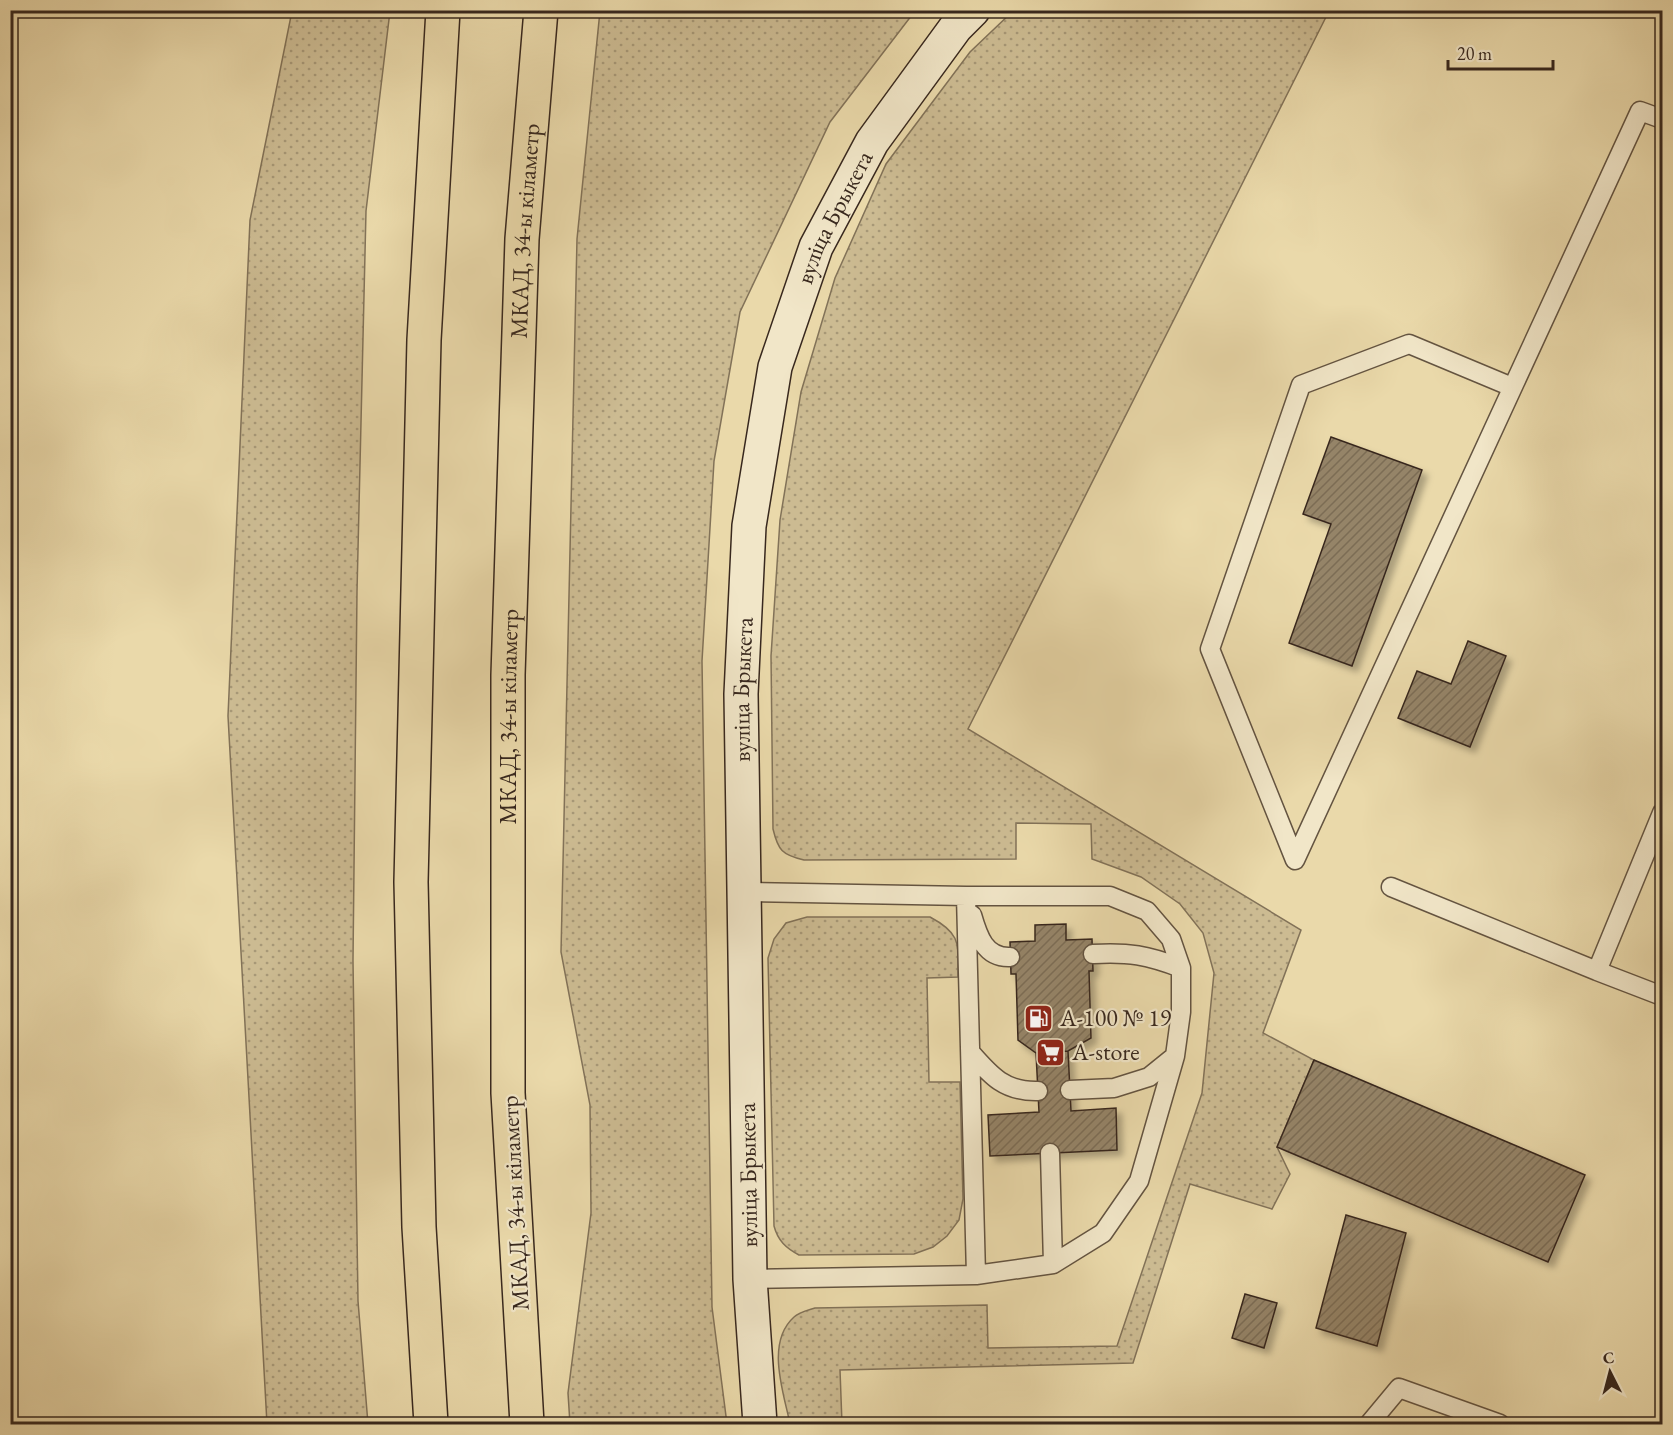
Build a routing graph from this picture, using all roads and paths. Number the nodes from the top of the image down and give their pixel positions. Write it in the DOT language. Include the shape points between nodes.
graph roads {
  1 [pos="443,10"];
  2 [pos="541,10"];
  3 [pos="973,10"];
  4 [pos="1662,119"];
  5 [pos="1512,387"];
  6 [pos="1662,813"];
  7 [pos="1391,887"];
  8 [pos="744,892"];
  9 [pos="966,896"];
  10 [pos="1093,954"];
  11 [pos="1010,957"];
  12 [pos="1181,968"];
  13 [pos="1597,971"];
  14 [pos="1662,996"];
  15 [pos="970,1053"];
  16 [pos="1175,1056"];
  17 [pos="1070,1090"];
  18 [pos="1038,1091"];
  19 [pos="1050,1153"];
  20 [pos="1053,1264"];
  21 [pos="976,1275"];
  22 [pos="750,1279"];
  23 [pos="431,1425"];
  24 [pos="527,1425"];
  25 [pos="760,1425"];
  26 [pos="1369,1425"];
  27 [pos="1500,1425"];
  1 -- 23 [label="highway" via="424,340 411,882 419,1227"];
  2 -- 24 [label="highway, МКАД, 34-ы кіламетр" via="522,239 508,675 508,1093"];
  3 -- 8 [label="street, вуліца Брыкета" via="956,27 872,142 816,247 775,367 749,526 741,694"];
  4 -- 5 [label="lane" via="1640,111"];
  5 -- 5 [label="lane" via="1409,344 1301,385 1210,649 1294,860"];
  6 -- 13 [label="lane"];
  7 -- 13 [label="lane"];
  8 -- 9 [label="lane"];
  8 -- 22 [label="street, вуліца Брыкета"];
  9 -- 11 [label="lane" via="984,947 993,954"];
  9 -- 12 [label="lane" via="1110,896 1147,911 1171,939"];
  9 -- 15 [label="lane"];
  10 -- 12 [label="lane" via="1150,956"];
  12 -- 16 [label="lane"];
  13 -- 14 [label="lane"];
  15 -- 18 [label="lane" via="1005,1085 1022,1092"];
  15 -- 21 [label="lane"];
  16 -- 17 [label="lane" via="1149,1077 1114,1088"];
  16 -- 20 [label="lane" via="1139,1181 1103,1233"];
  19 -- 20 [label="lane"];
  20 -- 21 [label="lane"];
  21 -- 22 [label="lane"];
  22 -- 25 [label="street, вуліца Брыкета"];
  26 -- 27 [label="lane" via="1399,1388"];
}
